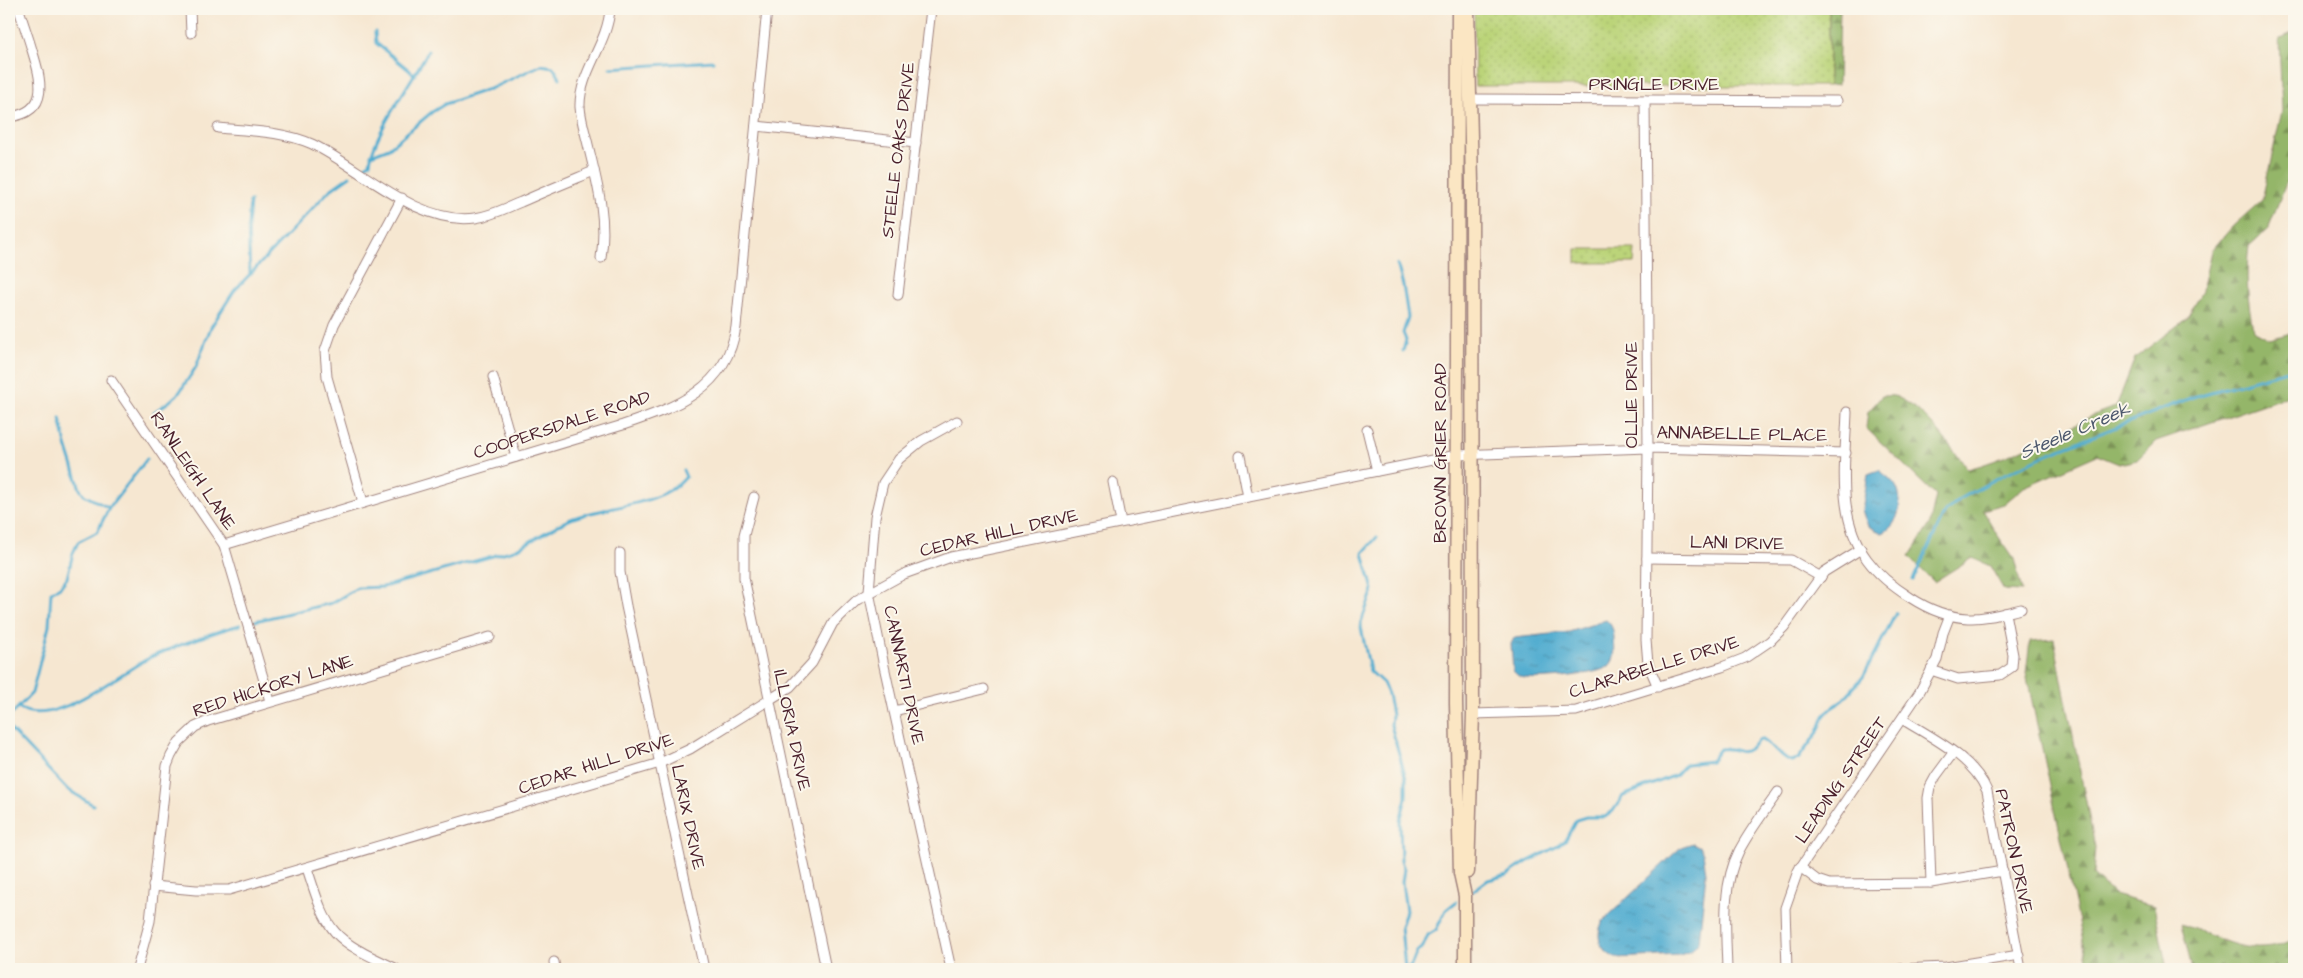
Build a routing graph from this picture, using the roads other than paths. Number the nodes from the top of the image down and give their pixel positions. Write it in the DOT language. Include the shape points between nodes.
graph roads {
  1 [pos="19,9"];
  2 [pos="190,9"];
  3 [pos="610,9"];
  4 [pos="767,9"];
  5 [pos="931,9"];
  6 [pos="1458,9"];
  7 [pos="1468,9"];
  8 [pos="191,33"];
  9 [pos="1470,99"];
  10 [pos="1645,100"];
  11 [pos="1837,101"];
  12 [pos="9,117"];
  13 [pos="756,126"];
  14 [pos="218,128"];
  15 [pos="916,143"];
  16 [pos="594,170"];
  17 [pos="402,198"];
  18 [pos="601,258"];
  19 [pos="898,295"];
  20 [pos="493,377"];
  21 [pos="111,380"];
  22 [pos="1847,412"];
  23 [pos="957,421"];
  24 [pos="1368,430"];
  25 [pos="1648,448"];
  26 [pos="1846,453"];
  27 [pos="1457,454"];
  28 [pos="1473,455"];
  29 [pos="1240,456"];
  30 [pos="516,457"];
  31 [pos="1377,471"];
  32 [pos="1113,482"];
  33 [pos="1248,497"];
  34 [pos="754,498"];
  35 [pos="363,502"];
  36 [pos="1121,522"];
  37 [pos="224,545"];
  38 [pos="1861,549"];
  39 [pos="620,553"];
  40 [pos="1647,558"];
  41 [pos="1456,573"];
  42 [pos="1821,577"];
  43 [pos="869,592"];
  44 [pos="2021,609"];
  45 [pos="2005,613"];
  46 [pos="1950,615"];
  47 [pos="490,637"];
  48 [pos="1931,670"];
  49 [pos="1658,687"];
  50 [pos="984,689"];
  51 [pos="770,700"];
  52 [pos="270,701"];
  53 [pos="894,711"];
  54 [pos="1473,714"];
  55 [pos="1902,719"];
  56 [pos="1953,753"];
  57 [pos="660,763"];
  58 [pos="1778,792"];
  59 [pos="1800,867"];
  60 [pos="308,868"];
  61 [pos="2003,871"];
  62 [pos="1931,884"];
  63 [pos="153,886"];
  64 [pos="1465,896"];
  65 [pos="2019,955"];
  66 [pos="395,968"];
  67 [pos="137,969"];
  68 [pos="704,969"];
  69 [pos="826,969"];
  70 [pos="951,969"];
  71 [pos="1465,969"];
  72 [pos="1726,969"];
  73 [pos="1787,969"];
  74 [pos="1900,969"];
  75 [pos="2021,969"];
  1 -- 12 [label="street" via="41,91 32,108 21,115"];
  2 -- 8 [label="street"];
  3 -- 16 [label="street" via="581,94 582,121"];
  4 -- 13 [label="street, COOPERSDALE ROAD"];
  5 -- 15 [label="street, STEELE OAKS DRIVE"];
  6 -- 27 [label="main road, BROWN GRIER ROAD"];
  7 -- 9 [label="main road, BROWN GRIER ROAD"];
  9 -- 10 [label="street, PRINGLE DRIVE"];
  9 -- 28 [label="main road, BROWN GRIER ROAD"];
  10 -- 11 [label="street, PRINGLE DRIVE"];
  10 -- 25 [label="street, OLLIE DRIVE"];
  13 -- 15 [label="street"];
  13 -- 30 [label="street, COOPERSDALE ROAD" via="736,333 731,352 718,374 689,396 655,414"];
  14 -- 17 [label="street" via="283,135 303,141"];
  15 -- 19 [label="street, STEELE OAKS DRIVE"];
  16 -- 17 [label="street" via="487,216 475,218 434,214"];
  16 -- 18 [label="street" via="603,212"];
  17 -- 35 [label="street" via="334,326 325,351 327,377"];
  20 -- 30 [label="street"];
  21 -- 37 [label="street, RANLEIGH LANE"];
  22 -- 26 [label="street"];
  23 -- 43 [label="street, CANNARTI DRIVE" via="921,441 899,459 883,483 875,517"];
  24 -- 31 [label="street"];
  25 -- 26 [label="street, ANNABELLE PLACE"];
  25 -- 28 [label="street, ANNABELLE PLACE"];
  25 -- 40 [label="street, OLLIE DRIVE"];
  26 -- 38 [label="street" via="1846,502 1852,530"];
  27 -- 28 [label="street, ANNABELLE PLACE"];
  27 -- 31 [label="street, CEDAR HILL DRIVE"];
  27 -- 41 [label="main road, BROWN GRIER ROAD"];
  28 -- 54 [label="main road, BROWN GRIER ROAD"];
  29 -- 33 [label="street"];
  30 -- 35 [label="street, COOPERSDALE ROAD"];
  31 -- 33 [label="street, CEDAR HILL DRIVE"];
  32 -- 36 [label="street"];
  33 -- 36 [label="street, CEDAR HILL DRIVE"];
  34 -- 51 [label="street, ILLORIA DRIVE" via="744,536 744,578"];
  35 -- 37 [label="street, COOPERSDALE ROAD"];
  36 -- 43 [label="street, CEDAR HILL DRIVE" via="934,562"];
  37 -- 52 [label="street, RANLEIGH LANE"];
  38 -- 42 [label="street, CLARABELLE DRIVE"];
  38 -- 46 [label="street" via="1875,571 1894,587 1927,608"];
  39 -- 57 [label="street, LARIX DRIVE" via="626,606"];
  40 -- 42 [label="street, LANI DRIVE" via="1791,560"];
  40 -- 49 [label="street, OLLIE DRIVE" via="1646,651"];
  41 -- 54 [label="main road" via="1464,599 1464,696 1466,707"];
  41 -- 64 [label="main road, BROWN GRIER ROAD" via="1458,802 1460,873"];
  42 -- 49 [label="street, CLARABELLE DRIVE" via="1784,626 1757,651 1722,667"];
  43 -- 51 [label="street, CEDAR HILL DRIVE" via="850,605 833,623 801,677"];
  43 -- 53 [label="street, CANNARTI DRIVE"];
  44 -- 45 [label="street"];
  45 -- 46 [label="street" via="1979,618"];
  45 -- 48 [label="street" via="2013,655 2012,667 2000,675 1958,679"];
  46 -- 48 [label="street, LEADING STREET"];
  47 -- 52 [label="street, RED HICKORY LANE"];
  48 -- 55 [label="street, LEADING STREET"];
  49 -- 54 [label="street, CLARABELLE DRIVE" via="1576,711"];
  50 -- 53 [label="street"];
  51 -- 57 [label="street, CEDAR HILL DRIVE" via="690,750"];
  51 -- 69 [label="street, ILLORIA DRIVE"];
  52 -- 63 [label="street, RED HICKORY LANE" via="195,727 175,749 167,766 164,784"];
  53 -- 70 [label="street, CANNARTI DRIVE"];
  54 -- 64 [label="main road, BROWN GRIER ROAD"];
  55 -- 56 [label="street, PATRON DRIVE"];
  55 -- 59 [label="street, LEADING STREET"];
  56 -- 61 [label="street, PATRON DRIVE" via="1982,777"];
  56 -- 62 [label="street" via="1936,776 1928,798"];
  57 -- 60 [label="street, CEDAR HILL DRIVE"];
  57 -- 68 [label="street, LARIX DRIVE"];
  58 -- 72 [label="street" via="1740,850 1733,867 1725,911"];
  59 -- 62 [label="street" via="1817,880 1829,884"];
  59 -- 73 [label="street, LEADING STREET" via="1785,908"];
  60 -- 63 [label="street, CEDAR HILL DRIVE" via="229,890"];
  60 -- 66 [label="street" via="320,909 336,934 359,952"];
  61 -- 62 [label="street"];
  61 -- 65 [label="street, PATRON DRIVE"];
  63 -- 67 [label="street, RED HICKORY LANE" via="148,932"];
  64 -- 71 [label="main road, BROWN GRIER ROAD"];
  65 -- 74 [label="street" via="1946,967"];
  65 -- 75 [label="street, PATRON DRIVE"];
}
